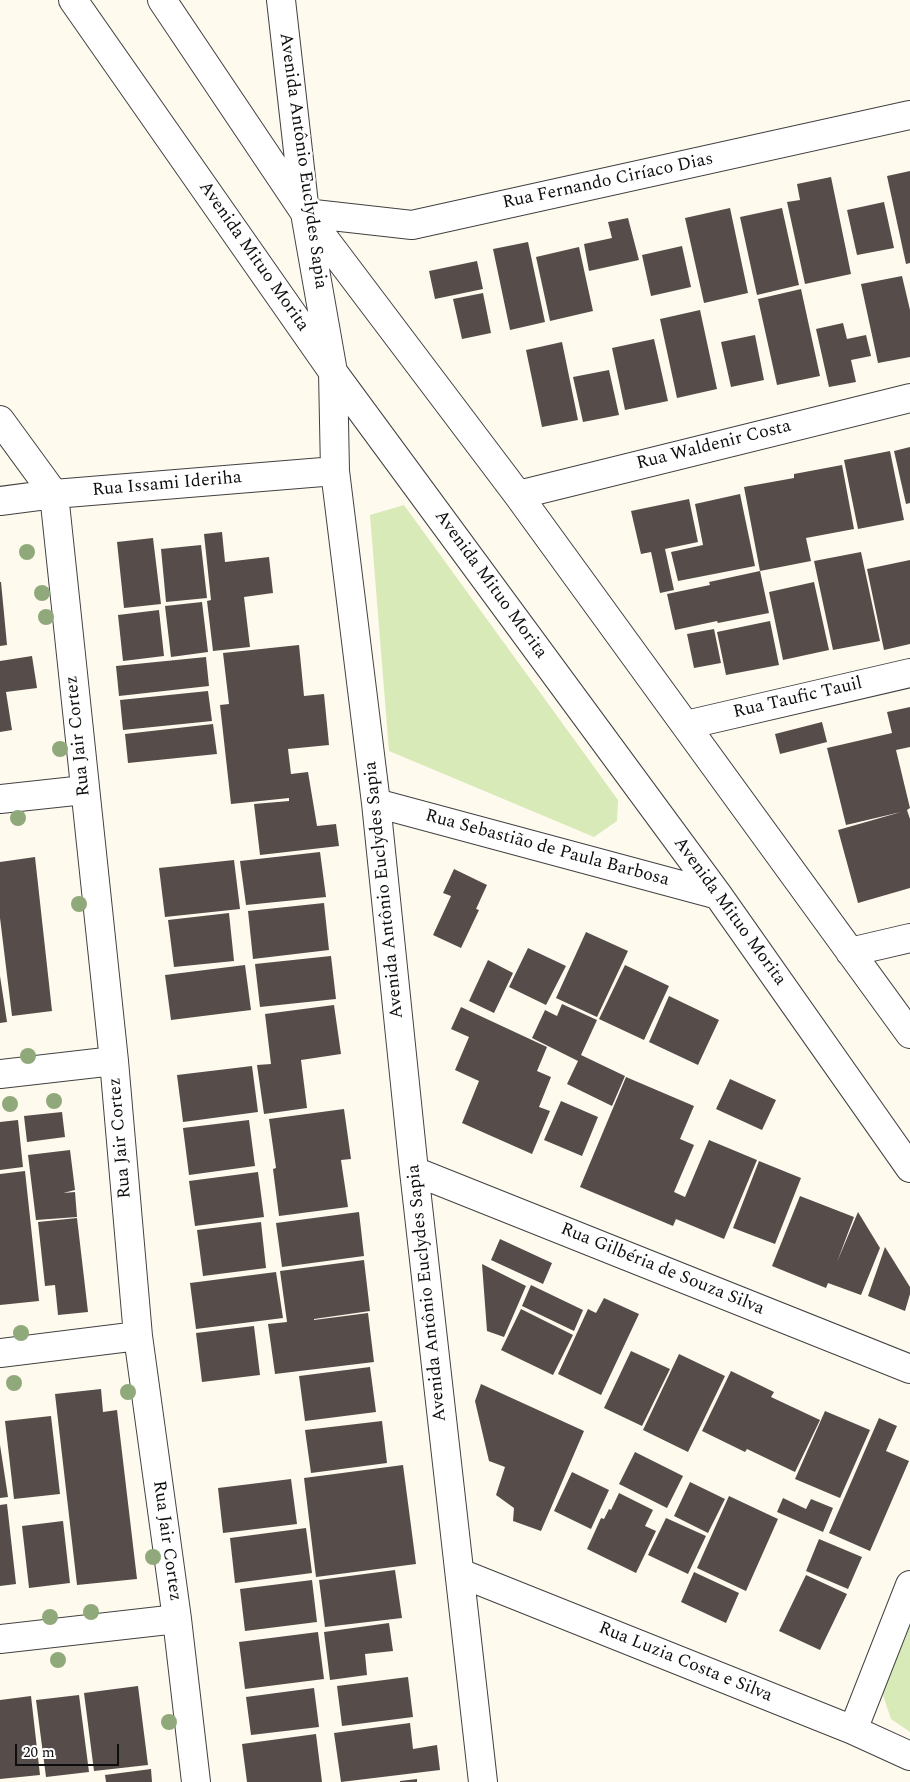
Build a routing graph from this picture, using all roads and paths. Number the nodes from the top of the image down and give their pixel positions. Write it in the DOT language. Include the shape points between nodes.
graph roads {
  1 [pos="73,0"];
  2 [pos="162,0"];
  3 [pos="281,0"];
  4 [pos="910,115"];
  5 [pos="305,213"];
  6 [pos="333,372"];
  7 [pos="910,398"];
  8 [pos="0,420"];
  9 [pos="335,471"];
  10 [pos="54,494"];
  11 [pos="518,495"];
  12 [pos="0,501"];
  13 [pos="910,673"];
  14 [pos="686,725"];
  15 [pos="84,790"];
  16 [pos="0,799"];
  17 [pos="376,803"];
  18 [pos="718,895"];
  19 [pos="910,938"];
  20 [pos="850,952"];
  21 [pos="910,1034"];
  22 [pos="114,1061"];
  23 [pos="0,1074"];
  24 [pos="910,1168"];
  25 [pos="414,1171"];
  26 [pos="138,1336"];
  27 [pos="0,1353"];
  28 [pos="910,1369"];
  29 [pos="460,1573"];
  30 [pos="910,1585"];
  31 [pos="177,1619"];
  32 [pos="0,1639"];
  33 [pos="853,1730"];
  34 [pos="910,1756"];
  35 [pos="196,1782"];
  36 [pos="483,1782"];
  1 -- 6 [label="street, Avenida Mituo Morita"];
  2 -- 5 [label="street"];
  3 -- 5 [label="street, Avenida Antônio Euclydes Sapia"];
  4 -- 5 [label="street, Rua Fernando Ciríaco Dias" via="412,225"];
  5 -- 6 [label="street, Avenida Antônio Euclydes Sapia"];
  5 -- 11 [label="street"];
  6 -- 9 [label="street, Avenida Antônio Euclydes Sapia"];
  6 -- 18 [label="street, Avenida Mituo Morita"];
  7 -- 11 [label="street, Rua Waldenir Costa"];
  8 -- 10 [label="street"];
  9 -- 10 [label="street, Rua Issami Ideriha"];
  9 -- 17 [label="street, Avenida Antônio Euclydes Sapia"];
  10 -- 12 [label="street, Rua Issami Ideriha"];
  10 -- 15 [label="street, Rua Jair Cortez"];
  11 -- 14 [label="street"];
  13 -- 14 [label="street, Rua Taufic Tauil"];
  14 -- 20 [label="street"];
  15 -- 16 [label="street"];
  15 -- 22 [label="street, Rua Jair Cortez"];
  17 -- 18 [label="street, Rua Sebastião de Paula Barbosa"];
  17 -- 25 [label="street, Avenida Antônio Euclydes Sapia"];
  18 -- 24 [label="street, Avenida Mituo Morita"];
  19 -- 20 [label="street"];
  20 -- 21 [label="street"];
  22 -- 23 [label="street"];
  22 -- 26 [label="street, Rua Jair Cortez"];
  25 -- 28 [label="street, Rua Gilbéria de Souza Silva"];
  25 -- 29 [label="street, Avenida Antônio Euclydes Sapia"];
  26 -- 27 [label="street"];
  26 -- 31 [label="street, Rua Jair Cortez"];
  29 -- 33 [label="street, Rua Luzia Costa e Silva"];
  29 -- 36 [label="street, Avenida Antônio Euclydes Sapia"];
  30 -- 33 [label="street"];
  31 -- 32 [label="street"];
  31 -- 35 [label="street, Rua Jair Cortez"];
  33 -- 34 [label="street, Rua Luzia Costa e Silva"];
}
